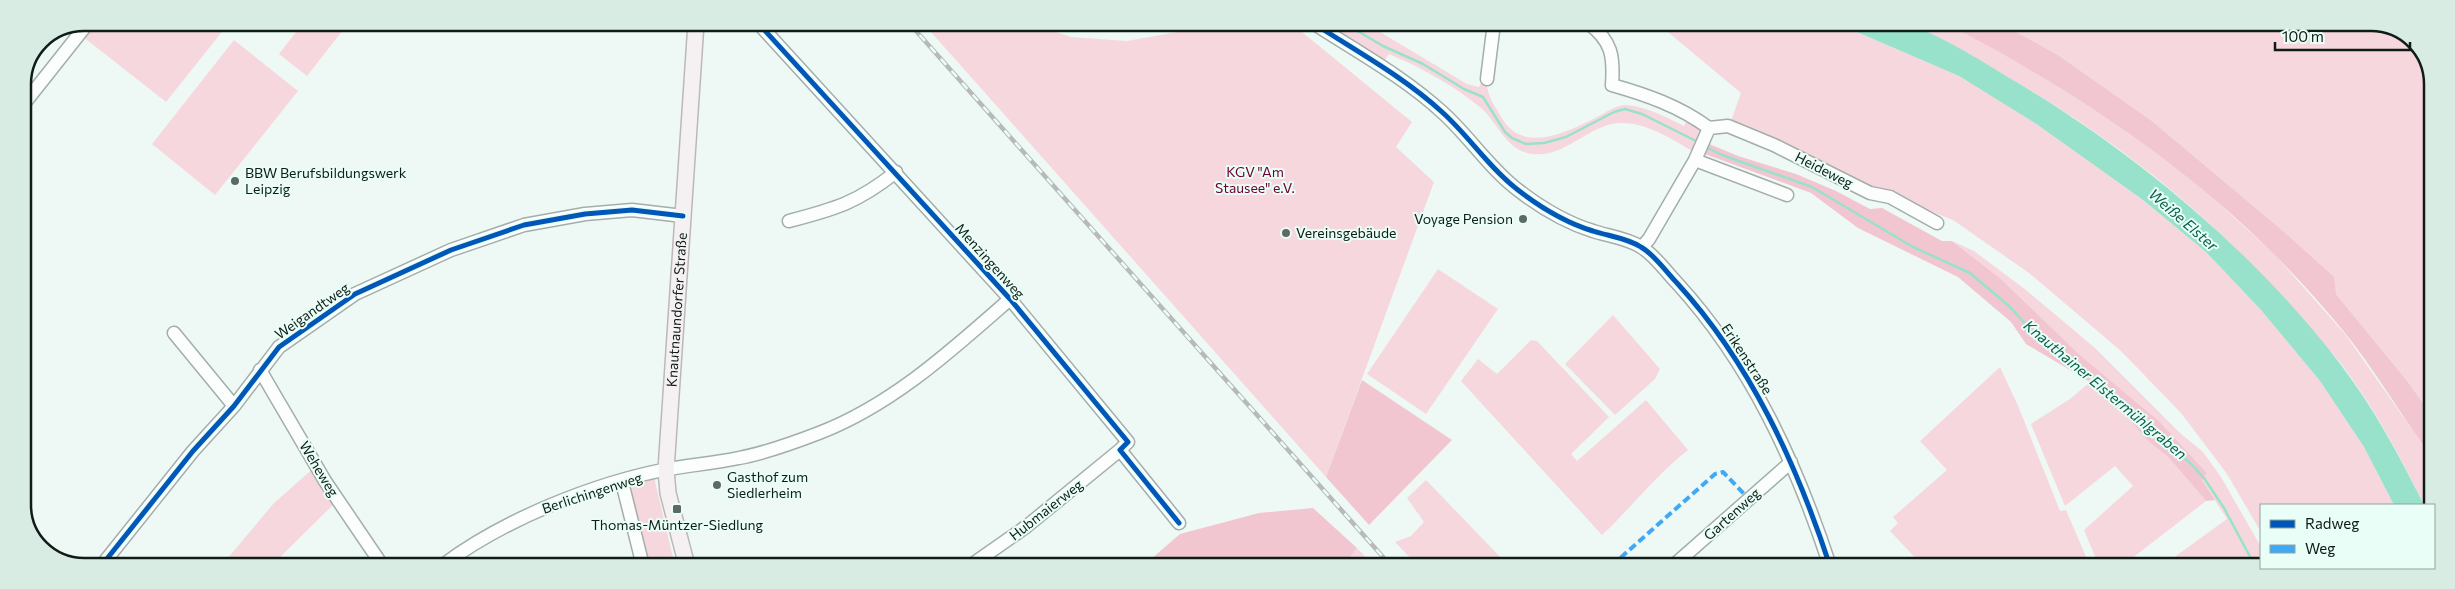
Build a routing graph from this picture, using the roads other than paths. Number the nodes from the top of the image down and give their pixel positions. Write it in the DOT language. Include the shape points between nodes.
graph roads {
  1 [pos="81,31"];
  2 [pos="695,31"];
  3 [pos="765,31"];
  4 [pos="1326,31"];
  5 [pos="1491,31"];
  6 [pos="1598,31"];
  7 [pos="1487,79"];
  8 [pos="31,94"];
  9 [pos="1702,144"];
  10 [pos="896,172"];
  11 [pos="1787,195"];
  12 [pos="682,216"];
  13 [pos="789,221"];
  14 [pos="1937,223"];
  15 [pos="1642,247"];
  16 [pos="1010,299"];
  17 [pos="174,333"];
  18 [pos="260,370"];
  19 [pos="234,406"];
  20 [pos="1120,450"];
  21 [pos="1791,462"];
  22 [pos="666,470"];
  23 [pos="622,482"];
  24 [pos="1179,524"];
  25 [pos="108,558"];
  26 [pos="377,558"];
  27 [pos="455,558"];
  28 [pos="641,558"];
  29 [pos="685,558"];
  30 [pos="981,558"];
  31 [pos="1682,558"];
  32 [pos="1827,558"];
  1 -- 8 [label="street"];
  2 -- 12 [label="main road, Knautnaundorfer Straße"];
  3 -- 10 [label="street, Menzingenweg"];
  4 -- 15 [label="street, Erikenstraße" via="1392,73 1444,114 1517,190 1574,223"];
  5 -- 7 [label="street"];
  6 -- 9 [label="street" via="1613,57 1612,85 1662,101 1689,114"];
  9 -- 11 [label="street"];
  9 -- 14 [label="street, Heideweg" via="1728,126 1870,193 1890,197"];
  9 -- 15 [label="street" via="1650,239"];
  10 -- 13 [label="street" via="846,205"];
  10 -- 16 [label="street, Menzingenweg"];
  12 -- 18 [label="street, Weigandtweg" via="632,210 585,214 524,225 451,250 355,294 279,348"];
  12 -- 22 [label="main road, Knautnaundorfer Straße"];
  15 -- 21 [label="street, Erikenstraße" via="1713,326 1770,416"];
  16 -- 20 [label="street, Menzingenweg" via="1128,442"];
  16 -- 22 [label="street, Berlichingenweg" via="916,379 820,433 740,458"];
  17 -- 19 [label="street"];
  18 -- 19 [label="street, Weigandtweg"];
  18 -- 26 [label="street, Weheweg" via="325,481"];
  19 -- 25 [label="street, Weigandtweg" via="193,451"];
  20 -- 24 [label="street"];
  20 -- 30 [label="street, Hubmaierweg" via="1027,526"];
  21 -- 31 [label="street, Gartenweg"];
  21 -- 32 [label="street, Erikenstraße"];
  22 -- 23 [label="street, Berlichingenweg"];
  22 -- 29 [label="main road, Knautnaundorfer Straße" via="668,493"];
  23 -- 27 [label="street, Berlichingenweg" via="542,508"];
  23 -- 28 [label="street"];
}
